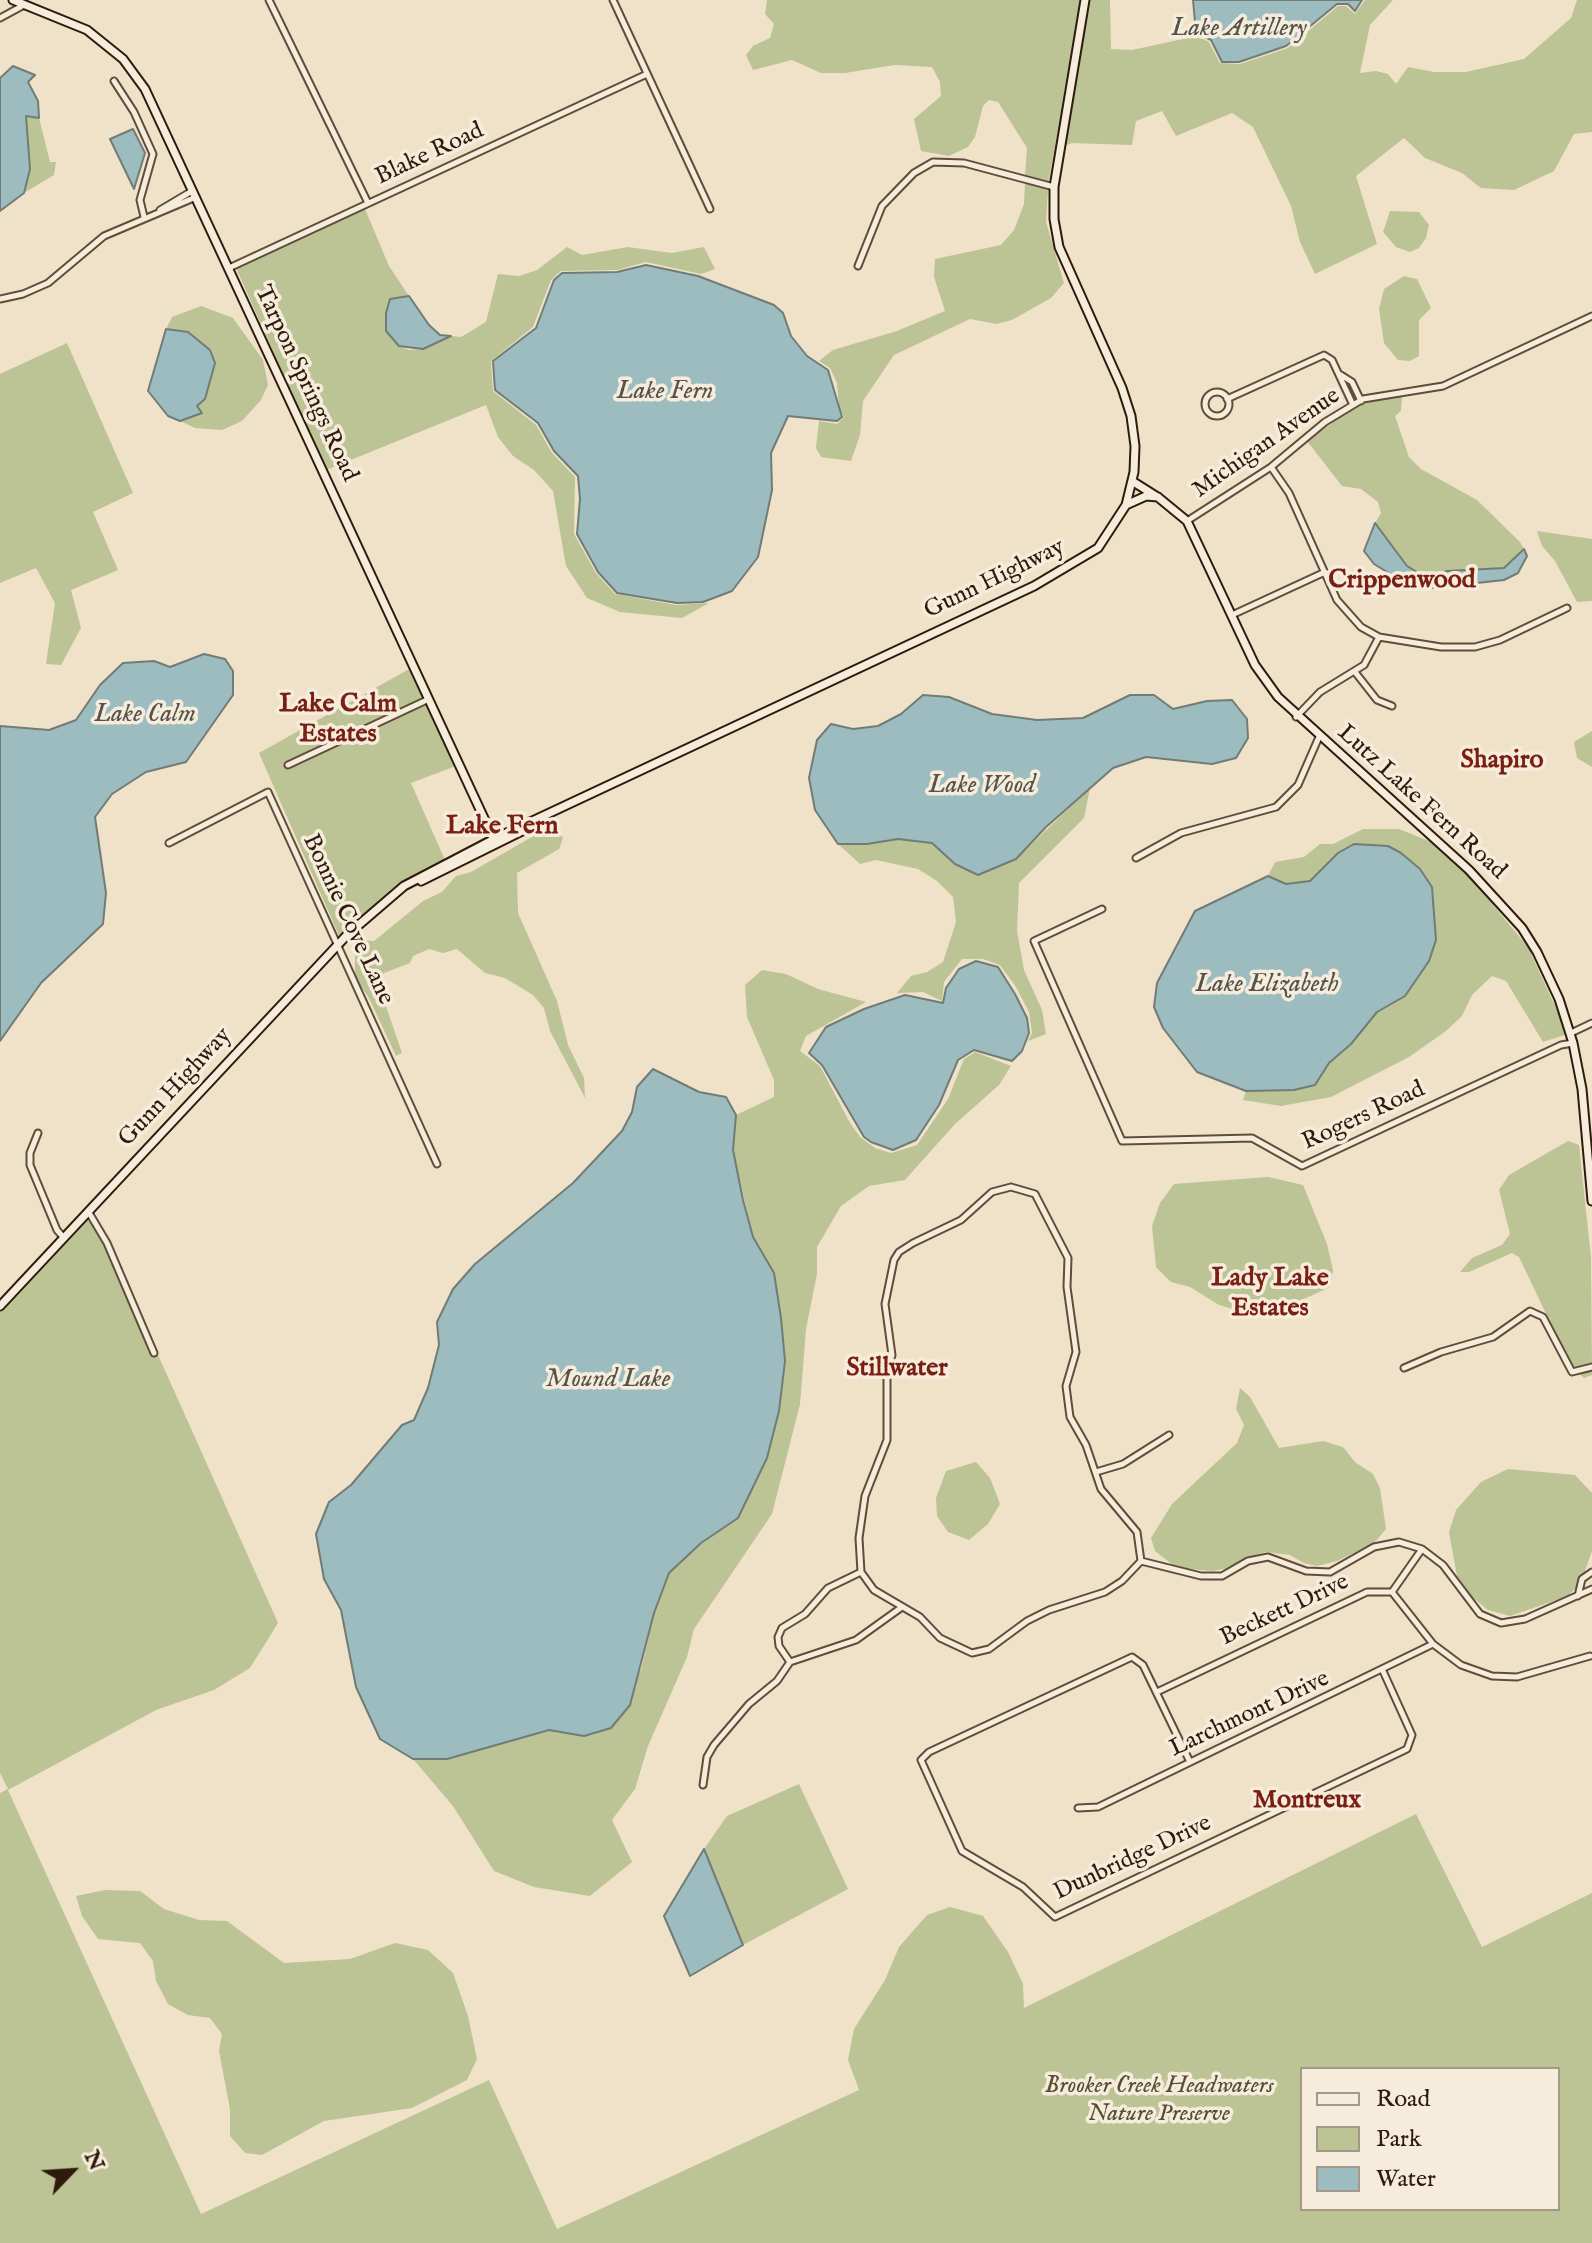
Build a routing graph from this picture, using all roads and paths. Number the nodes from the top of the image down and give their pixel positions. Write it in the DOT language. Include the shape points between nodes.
graph roads {
  1 [pos="13,0"];
  2 [pos="269,0"];
  3 [pos="613,0"];
  4 [pos="1085,0"];
  5 [pos="24,4"];
  6 [pos="0,18"];
  7 [pos="647,74"];
  8 [pos="114,81"];
  9 [pos="1054,187"];
  10 [pos="195,194"];
  11 [pos="171,201"];
  12 [pos="368,203"];
  13 [pos="175,207"];
  14 [pos="710,209"];
  15 [pos="159,211"];
  16 [pos="144,217"];
  17 [pos="858,266"];
  18 [pos="229,268"];
  19 [pos="0,299"];
  20 [pos="1592,316"];
  21 [pos="1340,375"];
  22 [pos="1227,399"];
  23 [pos="1361,401"];
  24 [pos="1353,405"];
  25 [pos="1271,467"];
  26 [pos="1132,481"];
  27 [pos="1159,498"];
  28 [pos="1126,505"];
  29 [pos="1187,521"];
  30 [pos="1325,572"];
  31 [pos="1567,608"];
  32 [pos="1232,615"];
  33 [pos="1379,637"];
  34 [pos="1355,672"];
  35 [pos="429,699"];
  36 [pos="1392,706"];
  37 [pos="1296,717"];
  38 [pos="1319,737"];
  39 [pos="288,765"];
  40 [pos="495,841"];
  41 [pos="169,843"];
  42 [pos="1136,858"];
  43 [pos="1102,909"];
  44 [pos="337,946"];
  45 [pos="1592,1023"];
  46 [pos="1571,1033"];
  47 [pos="1573,1043"];
  48 [pos="38,1133"];
  49 [pos="437,1164"];
  50 [pos="1592,1201"];
  51 [pos="88,1210"];
  52 [pos="64,1238"];
  53 [pos="0,1306"];
  54 [pos="154,1353"];
  55 [pos="1592,1367"];
  56 [pos="1404,1368"];
  57 [pos="1169,1435"];
  58 [pos="1096,1472"];
  59 [pos="1422,1549"];
  60 [pos="1141,1561"];
  61 [pos="861,1572"];
  62 [pos="1592,1572"];
  63 [pos="1592,1589"];
  64 [pos="1392,1592"];
  65 [pos="1578,1596"];
  66 [pos="902,1607"];
  67 [pos="1433,1644"];
  68 [pos="1590,1656"];
  69 [pos="790,1662"];
  70 [pos="1383,1671"];
  71 [pos="1157,1692"];
  72 [pos="1190,1762"];
  73 [pos="703,1785"];
  74 [pos="1078,1808"];
  1 -- 5 [label="main road, Tarpon Springs Road"];
  2 -- 12 [label="street"];
  3 -- 7 [label="street"];
  4 -- 9 [label="main road, Gunn Highway"];
  5 -- 6 [label="street"];
  5 -- 10 [label="main road, Tarpon Springs Road" via="87,30 123,59 145,89"];
  7 -- 12 [label="street, Blake Road"];
  7 -- 14 [label="street"];
  8 -- 16 [label="street" via="153,154 140,204"];
  9 -- 17 [label="street" via="964,163 933,162 914,173 882,206"];
  9 -- 26 [label="main road, Gunn Highway" via="1059,247 1131,416"];
  10 -- 11 [label="street"];
  10 -- 13 [label="street"];
  10 -- 18 [label="main road, Tarpon Springs Road"];
  11 -- 13 [label="street"];
  11 -- 15 [label="street"];
  12 -- 18 [label="street, Blake Road"];
  13 -- 15 [label="street"];
  15 -- 16 [label="street"];
  16 -- 19 [label="street" via="97,241 55,279"];
  18 -- 35 [label="main road, Tarpon Springs Road"];
  20 -- 23 [label="street, Michigan Avenue" via="1443,386"];
  21 -- 22 [label="street" via="1332,360 1319,356"];
  21 -- 23 [label="street" via="1352,382"];
  21 -- 24 [label="street"];
  22 -- 22 [label="street" via="1221,415 1205,408 1214,392"];
  23 -- 24 [label="street, Michigan Avenue"];
  24 -- 25 [label="street, Michigan Avenue"];
  25 -- 29 [label="street, Michigan Avenue"];
  25 -- 30 [label="street" via="1289,493"];
  26 -- 27 [label="main road, Lutz Lake Fern Road"];
  26 -- 28 [label="main road, Gunn Highway"];
  27 -- 28 [label="main road" via="1146,496"];
  27 -- 29 [label="main road, Lutz Lake Fern Road"];
  28 -- 40 [label="main road, Gunn Highway" via="1098,548 1066,570"];
  29 -- 32 [label="main road, Lutz Lake Fern Road"];
  30 -- 32 [label="street"];
  30 -- 33 [label="street" via="1348,615"];
  31 -- 33 [label="street" via="1475,647"];
  32 -- 37 [label="main road, Lutz Lake Fern Road" via="1255,665"];
  33 -- 34 [label="street" via="1371,656"];
  34 -- 36 [label="street" via="1377,700"];
  34 -- 37 [label="street" via="1320,692"];
  35 -- 39 [label="street"];
  35 -- 40 [label="main road, Tarpon Springs Road"];
  37 -- 38 [label="main road, Lutz Lake Fern Road"];
  38 -- 42 [label="street" via="1298,785 1276,807 1181,833"];
  38 -- 46 [label="main road, Lutz Lake Fern Road" via="1469,870 1522,928 1545,967"];
  40 -- 44 [label="main road, Gunn Highway" via="384,902"];
  41 -- 44 [label="street, Bonnie Cove Lane" via="268,792"];
  43 -- 47 [label="street, Rogers Road" via="1034,941 1122,1141 1252,1138 1302,1166"];
  44 -- 49 [label="street, Bonnie Cove Lane"];
  44 -- 51 [label="main road, Gunn Highway"];
  45 -- 46 [label="street"];
  46 -- 47 [label="main road, Lutz Lake Fern Road"];
  47 -- 50 [label="main road, Lutz Lake Fern Road"];
  48 -- 52 [label="street" via="30,1165"];
  51 -- 52 [label="main road, Gunn Highway"];
  51 -- 54 [label="street"];
  52 -- 53 [label="main road, Gunn Highway"];
  55 -- 56 [label="street" via="1572,1372 1543,1317 1530,1311 1493,1337"];
  57 -- 58 [label="street" via="1123,1464"];
  58 -- 60 [label="street" via="1101,1489 1137,1532"];
  58 -- 61 [label="street" via="1067,1404 1066,1386 1076,1352 1068,1258 1035,1194 1011,1187 992,1192 961,1220 913,1243 894,1260 885,1304 892,1355 887,1440 865,1496"];
  59 -- 60 [label="street" via="1399,1542 1374,1547 1330,1572 1306,1571 1268,1557 1222,1576 1201,1576"];
  59 -- 64 [label="street"];
  59 -- 65 [label="street" via="1443,1565 1480,1614 1501,1623 1525,1619"];
  60 -- 66 [label="street" via="1105,1592 1049,1610 989,1649 972,1653 940,1638"];
  61 -- 66 [label="street" via="874,1590"];
  61 -- 69 [label="street" via="828,1588 805,1614 782,1628 779,1646"];
  62 -- 65 [label="street" via="1582,1579"];
  63 -- 65 [label="street"];
  64 -- 67 [label="street"];
  64 -- 71 [label="street, Beckett Drive" via="1367,1592"];
  66 -- 69 [label="street" via="856,1640"];
  67 -- 68 [label="street" via="1461,1665 1492,1676 1517,1677"];
  67 -- 70 [label="street, Larchmont Drive"];
  69 -- 73 [label="street" via="714,1745"];
  70 -- 71 [label="street, Dunbridge Drive" via="1412,1735 1407,1749 1055,1917 1023,1887 962,1851 923,1769 921,1760 929,1752 1130,1658 1142,1662"];
  70 -- 72 [label="street, Larchmont Drive"];
  71 -- 72 [label="street, Dunbridge Drive"];
  72 -- 74 [label="street, Larchmont Drive" via="1098,1807"];
}
